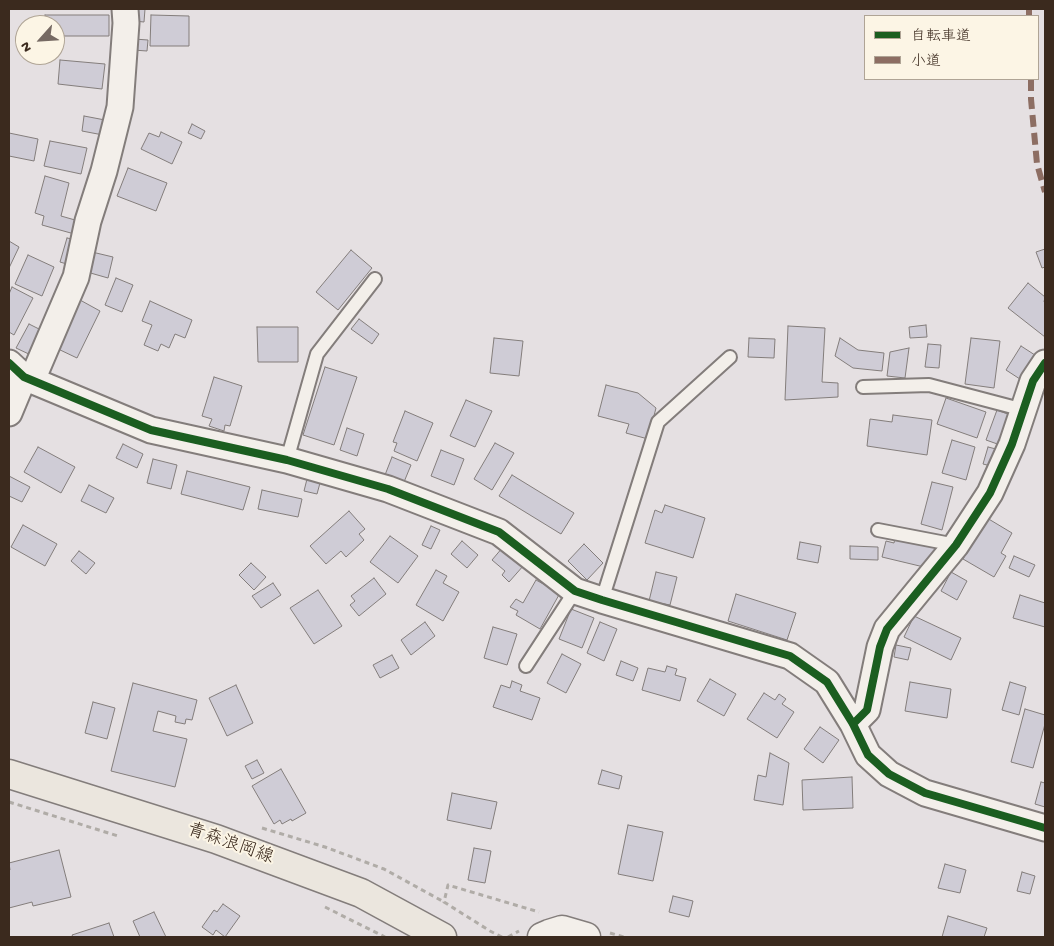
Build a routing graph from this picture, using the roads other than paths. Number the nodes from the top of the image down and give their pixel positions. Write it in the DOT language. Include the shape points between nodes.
graph roads {
  1 [pos="125,9"];
  2 [pos="375,279"];
  3 [pos="730,357"];
  4 [pos="1045,363"];
  5 [pos="22,373"];
  6 [pos="862,387"];
  7 [pos="1024,410"];
  8 [pos="9,412"];
  9 [pos="287,460"];
  10 [pos="878,530"];
  11 [pos="956,546"];
  12 [pos="575,591"];
  13 [pos="602,600"];
  14 [pos="526,666"];
  15 [pos="852,724"];
  16 [pos="9,774"];
  17 [pos="1045,828"];
  18 [pos="543,925"];
  19 [pos="596,935"];
  20 [pos="442,937"];
  1 -- 5 [label="street" via="120,107 76,277"];
  2 -- 9 [label="lane" via="318,354"];
  3 -- 13 [label="lane" via="658,422"];
  4 -- 7 [label="street" via="1033,381"];
  5 -- 8 [label="street"];
  5 -- 9 [label="street" via="151,430"];
  6 -- 7 [label="lane" via="929,385"];
  7 -- 11 [label="street" via="990,493"];
  9 -- 12 [label="street" via="388,490 498,532"];
  10 -- 11 [label="lane"];
  11 -- 15 [label="street" via="887,629 867,710"];
  12 -- 13 [label="street"];
  12 -- 14 [label="lane"];
  13 -- 15 [label="street" via="790,656 827,682"];
  15 -- 17 [label="street" via="868,755 889,774 925,793"];
  16 -- 20 [label="main road, 青森浪岡線" via="216,839 343,886"];
  18 -- 19 [label="street" via="549,934 562,930"];
}
